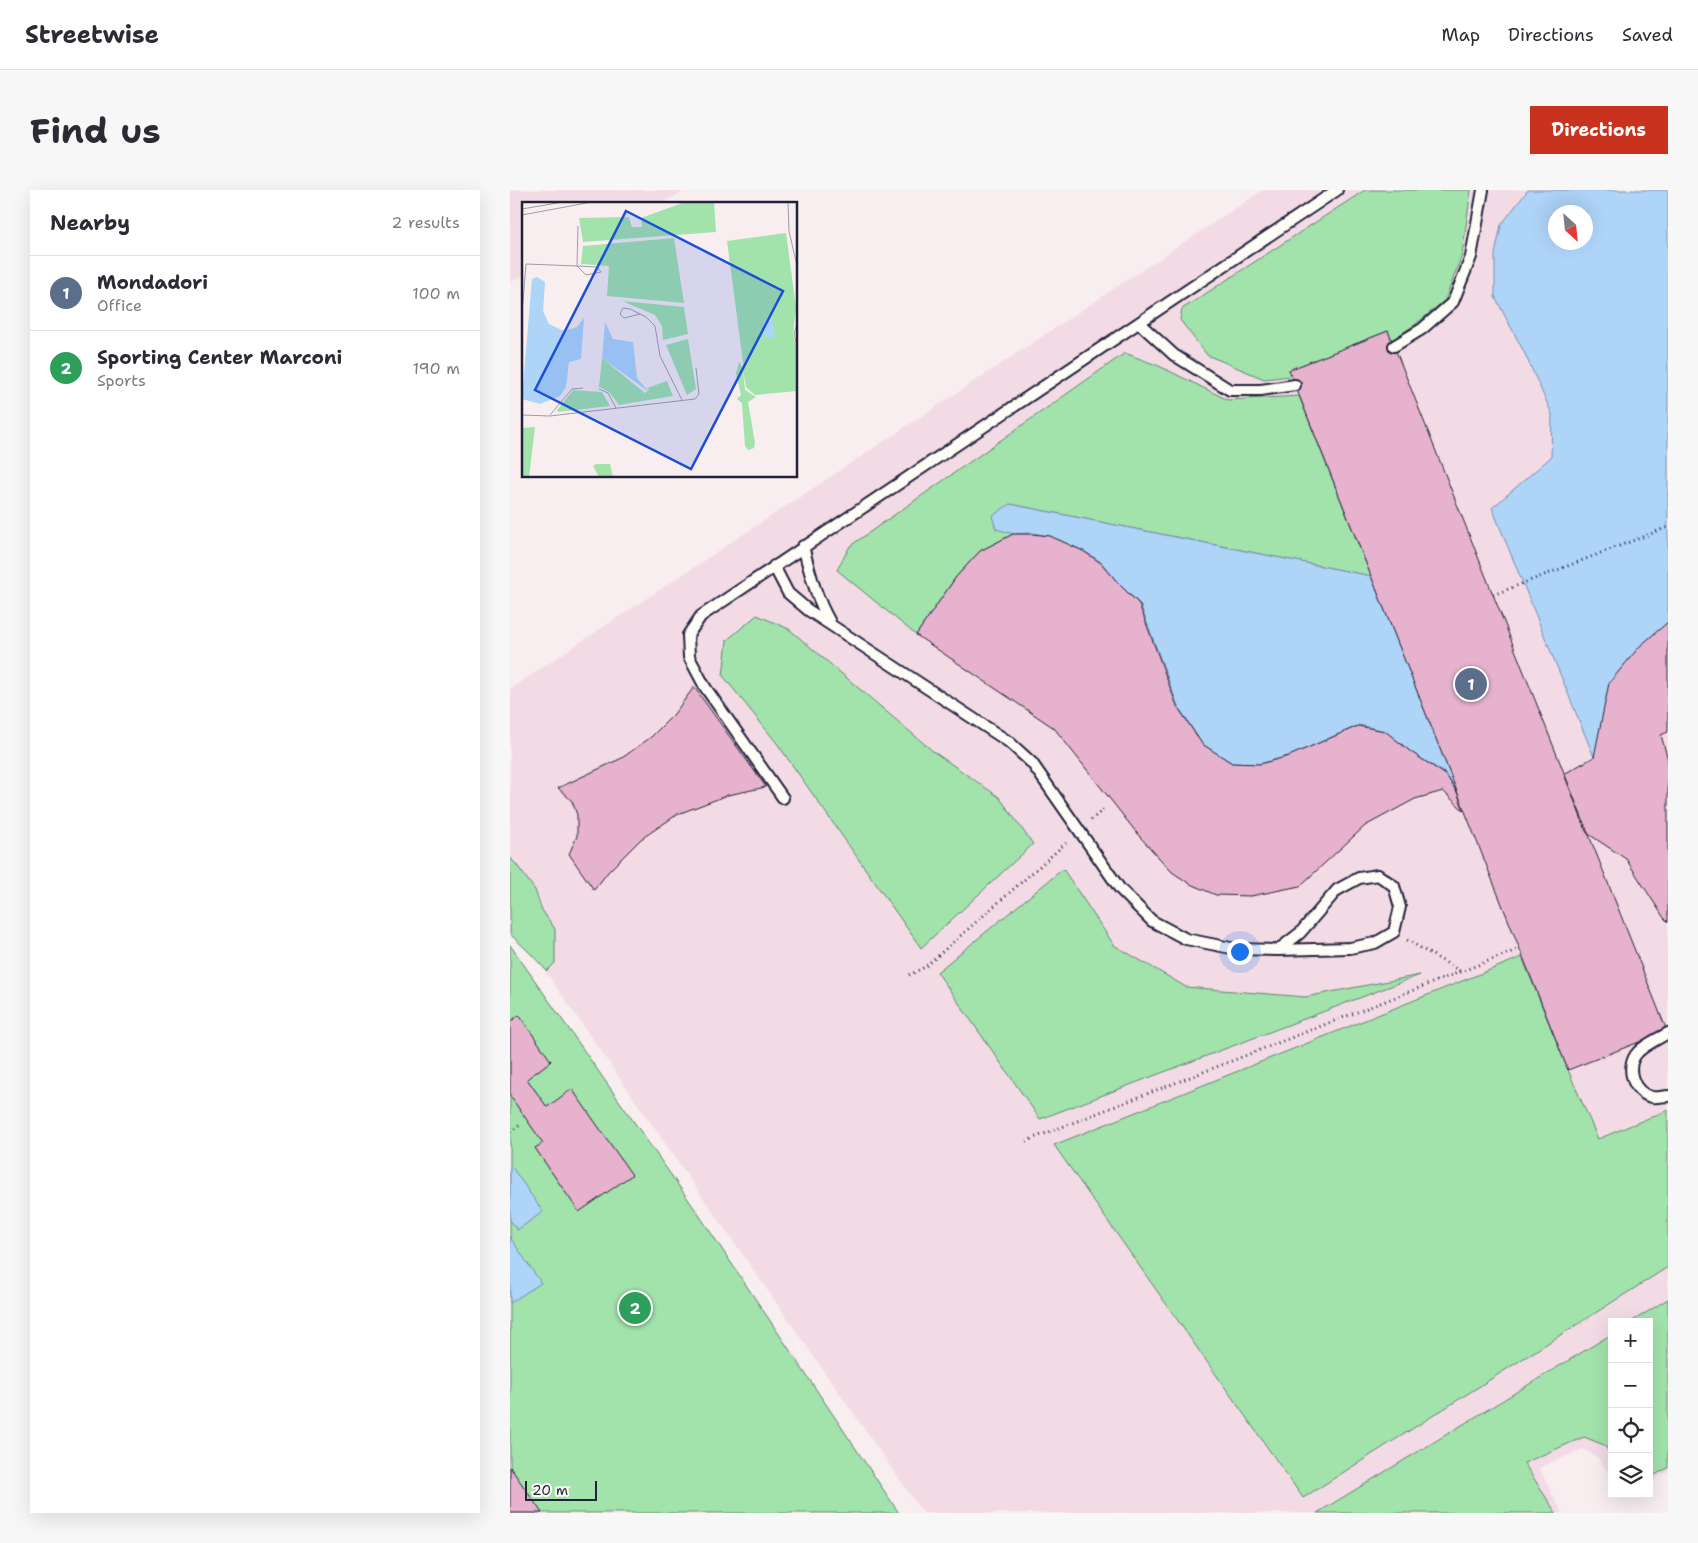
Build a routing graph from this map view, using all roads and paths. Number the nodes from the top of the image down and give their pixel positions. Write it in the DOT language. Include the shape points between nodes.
graph roads {
  1 [pos="1336,190"];
  2 [pos="1483,190"];
  3 [pos="1139,323"];
  4 [pos="1394,346"];
  5 [pos="1295,385"];
  6 [pos="1668,527"];
  7 [pos="803,546"];
  8 [pos="774,566"];
  9 [pos="1493,595"];
  10 [pos="832,625"];
  11 [pos="783,798"];
  12 [pos="1104,809"];
  13 [pos="1079,831"];
  14 [pos="1394,932"];
  15 [pos="1519,949"];
  16 [pos="1278,950"];
  17 [pos="1460,971"];
  18 [pos="908,975"];
  19 [pos="1668,1033"];
  20 [pos="1668,1096"];
  21 [pos="520,1125"];
  22 [pos="510,1132"];
  23 [pos="1026,1141"];
  1 -- 3 [label="lane"];
  2 -- 4 [label="lane" via="1471,257 1453,302 1422,330"];
  3 -- 5 [label="lane" via="1174,355 1230,390"];
  3 -- 7 [label="lane"];
  6 -- 9 [label="path"];
  7 -- 8 [label="lane"];
  7 -- 10 [label="lane" via="819,600"];
  8 -- 10 [label="lane" via="788,593"];
  8 -- 11 [label="lane" via="701,616 688,635 689,658 705,687"];
  10 -- 13 [label="lane" via="1009,742 1032,763"];
  12 -- 13 [label="path"];
  13 -- 16 [label="lane" via="1120,889 1152,921 1186,939 1236,948"];
  13 -- 18 [label="path" via="925,967"];
  14 -- 16 [label="lane" via="1375,943 1350,948"];
  14 -- 16 [label="lane" via="1400,907 1394,886 1378,875 1359,878 1337,890 1300,933"];
  14 -- 17 [label="path"];
  15 -- 17 [label="path"];
  17 -- 23 [label="path"];
  19 -- 20 [label="lane" via="1636,1053 1631,1062 1632,1076 1640,1091 1652,1097"];
  21 -- 22 [label="path"];
}
